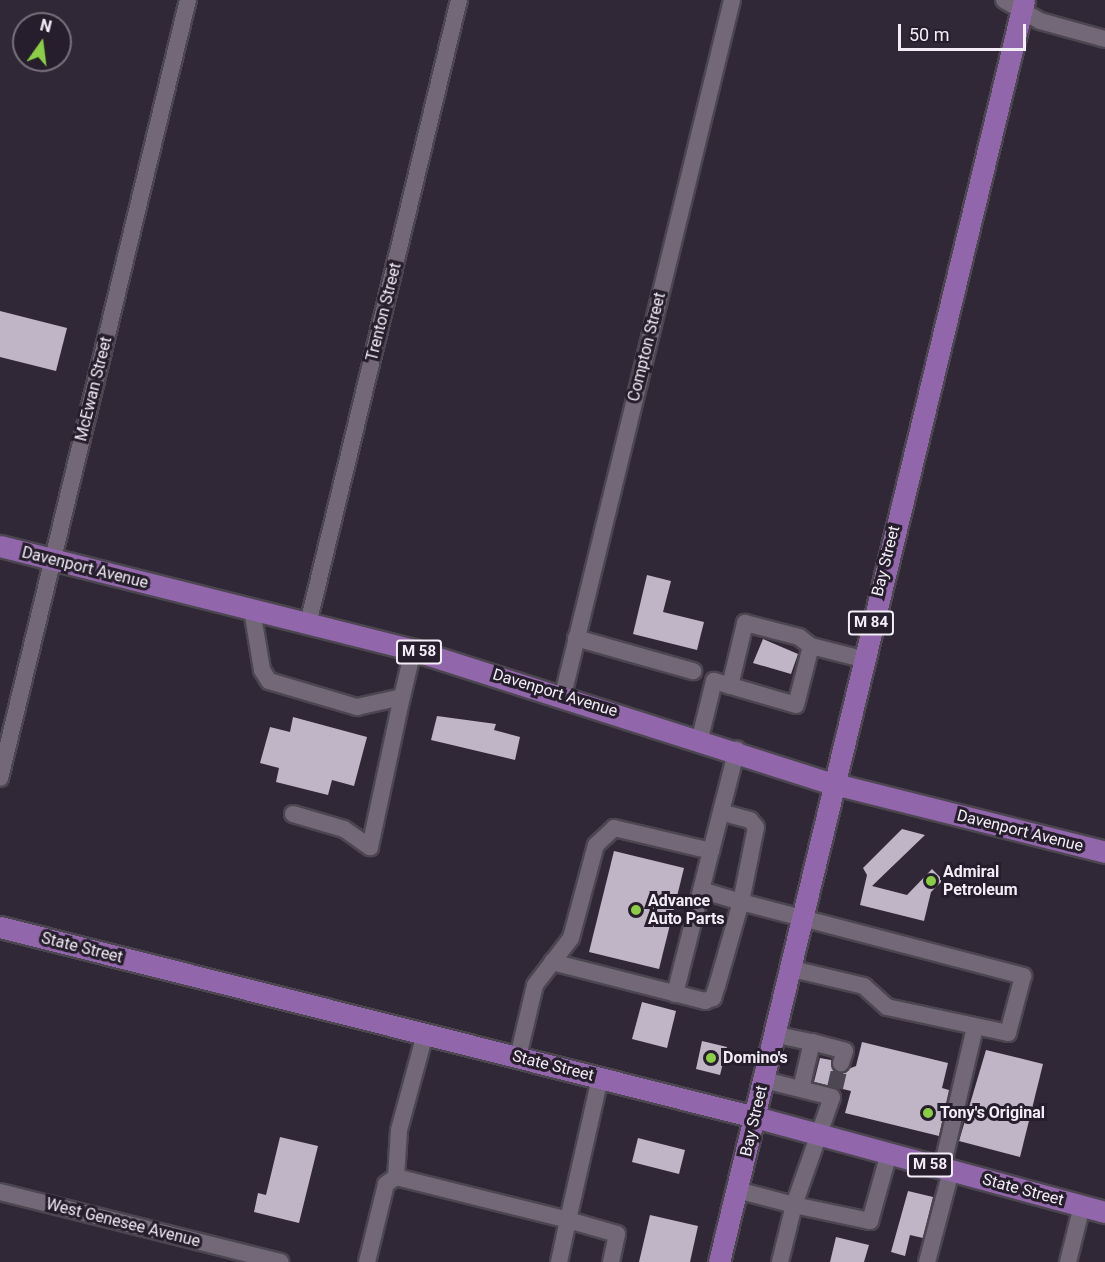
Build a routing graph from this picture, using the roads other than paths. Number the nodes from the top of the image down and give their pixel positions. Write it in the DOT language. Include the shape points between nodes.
graph roads {
  1 [pos="188,0"];
  2 [pos="459,0"];
  3 [pos="732,0"];
  4 [pos="1004,0"];
  5 [pos="1022,7"];
  6 [pos="1105,39"];
  7 [pos="0,546"];
  8 [pos="53,560"];
  9 [pos="252,610"];
  10 [pos="308,624"];
  11 [pos="576,639"];
  12 [pos="810,646"];
  13 [pos="413,650"];
  14 [pos="862,659"];
  15 [pos="693,671"];
  16 [pos="730,686"];
  17 [pos="563,695"];
  18 [pos="402,697"];
  19 [pos="700,738"];
  20 [pos="737,749"];
  21 [pos="0,778"];
  22 [pos="831,783"];
  23 [pos="721,812"];
  24 [pos="293,814"];
  25 [pos="711,851"];
  26 [pos="1105,852"];
  27 [pos="701,890"];
  28 [pos="741,902"];
  29 [pos="801,916"];
  30 [pos="0,927"];
  31 [pos="552,962"];
  32 [pos="788,968"];
  33 [pos="675,993"];
  34 [pos="975,1027"];
  35 [pos="425,1034"];
  36 [pos="773,1034"];
  37 [pos="812,1042"];
  38 [pos="518,1057"];
  39 [pos="843,1057"];
  40 [pos="600,1078"];
  41 [pos="764,1080"];
  42 [pos="801,1089"];
  43 [pos="755,1117"];
  44 [pos="817,1133"];
  45 [pos="889,1153"];
  46 [pos="946,1169"];
  47 [pos="396,1177"];
  48 [pos="737,1190"];
  49 [pos="0,1192"];
  50 [pos="794,1205"];
  51 [pos="1082,1206"];
  52 [pos="1105,1212"];
  53 [pos="568,1220"];
  54 [pos="222,1255"];
  55 [pos="280,1262"];
  56 [pos="367,1262"];
  57 [pos="559,1262"];
  58 [pos="610,1262"];
  59 [pos="719,1262"];
  60 [pos="780,1262"];
  61 [pos="927,1262"];
  62 [pos="1068,1262"];
  1 -- 8 [label="street, McEwan Street"];
  2 -- 10 [label="street, Trenton Street"];
  3 -- 11 [label="street, Compton Street"];
  4 -- 5 [label="street"];
  5 -- 6 [label="street"];
  5 -- 14 [label="main road, Bay Street / M 84"];
  7 -- 8 [label="main road, Davenport Avenue / M 58"];
  8 -- 9 [label="main road, Davenport Avenue / M 58"];
  8 -- 21 [label="street, McEwan Street"];
  9 -- 10 [label="main road, Davenport Avenue / M 58"];
  9 -- 18 [label="street" via="262,670 269,681 357,707"];
  10 -- 13 [label="main road, Davenport Avenue / M 58"];
  11 -- 15 [label="street"];
  11 -- 17 [label="street, Compton Street"];
  12 -- 14 [label="street"];
  12 -- 16 [label="street" via="796,705"];
  12 -- 16 [label="street" via="799,638 745,623"];
  13 -- 17 [label="main road, Davenport Avenue / M 58"];
  13 -- 18 [label="street"];
  14 -- 22 [label="main road, Bay Street / M 84"];
  16 -- 19 [label="street" via="714,681"];
  17 -- 19 [label="main road, Davenport Avenue / M 58"];
  18 -- 24 [label="street" via="370,847 344,829"];
  19 -- 20 [label="main road, Davenport Avenue / M 58"];
  20 -- 22 [label="main road, Davenport Avenue / M 58"];
  20 -- 23 [label="street"];
  22 -- 26 [label="main road, Davenport Avenue / M 58"];
  22 -- 29 [label="main road, Bay Street / M 84"];
  23 -- 25 [label="street"];
  23 -- 28 [label="street" via="750,820 756,827"];
  25 -- 27 [label="street"];
  25 -- 31 [label="street" via="614,828 596,844 571,938"];
  27 -- 28 [label="street"];
  27 -- 33 [label="street"];
  28 -- 29 [label="street"];
  28 -- 33 [label="street" via="713,998 705,1001"];
  29 -- 32 [label="main road, Bay Street / M 84"];
  29 -- 34 [label="street" via="1023,976 1008,1033"];
  30 -- 35 [label="main road, State Street / M 58"];
  31 -- 33 [label="street"];
  31 -- 38 [label="street" via="535,985"];
  32 -- 34 [label="street" via="864,986 887,1007"];
  32 -- 36 [label="main road, Bay Street / M 84"];
  34 -- 46 [label="street"];
  35 -- 38 [label="main road, State Street / M 58"];
  35 -- 47 [label="street" via="399,1130"];
  36 -- 37 [label="street"];
  36 -- 41 [label="main road, Bay Street / M 84"];
  37 -- 39 [label="street"];
  37 -- 42 [label="street"];
  38 -- 40 [label="main road, State Street / M 58"];
  40 -- 43 [label="main road, State Street / M 58"];
  40 -- 53 [label="street"];
  41 -- 42 [label="street"];
  41 -- 43 [label="main road, Bay Street / M 84"];
  42 -- 44 [label="street" via="833,1092"];
  43 -- 44 [label="main road, State Street / M 58"];
  43 -- 48 [label="main road, Bay Street"];
  44 -- 45 [label="main road, State Street / M 58"];
  44 -- 50 [label="street"];
  45 -- 46 [label="main road, State Street / M 58"];
  45 -- 50 [label="street" via="870,1221"];
  46 -- 51 [label="main road, State Street / M 58"];
  46 -- 61 [label="street"];
  47 -- 53 [label="street"];
  47 -- 56 [label="street" via="386,1184"];
  48 -- 50 [label="street"];
  48 -- 59 [label="main road, Bay Street"];
  49 -- 54 [label="street, West Genesee Avenue"];
  50 -- 60 [label="street"];
  51 -- 52 [label="main road, State Street / M 58"];
  51 -- 62 [label="street"];
  53 -- 57 [label="street"];
  53 -- 58 [label="street" via="617,1234"];
  54 -- 55 [label="street, West Genesee Avenue"];
}
